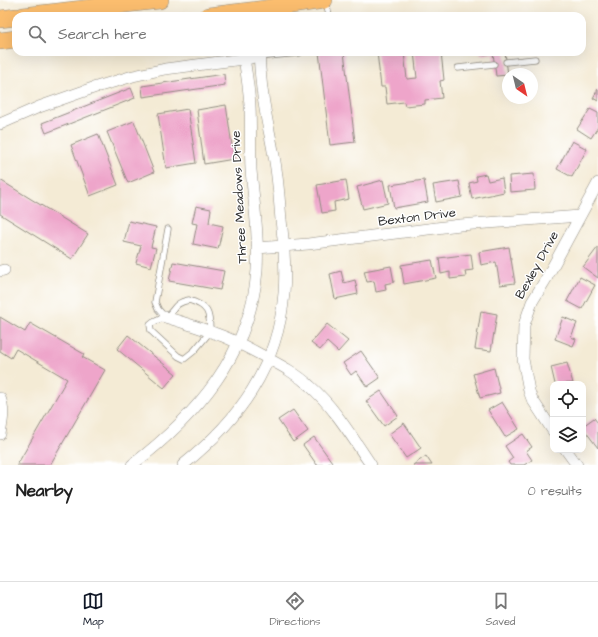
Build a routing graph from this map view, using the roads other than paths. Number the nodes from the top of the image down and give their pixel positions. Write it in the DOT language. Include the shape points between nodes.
graph roads {
  1 [pos="325,0"];
  2 [pos="150,1"];
  3 [pos="256,9"];
  4 [pos="238,10"];
  5 [pos="48,12"];
  6 [pos="228,12"];
  7 [pos="328,12"];
  8 [pos="12,18"];
  9 [pos="0,19"];
  10 [pos="12,40"];
  11 [pos="0,41"];
  12 [pos="244,56"];
  13 [pos="259,56"];
  14 [pos="535,59"];
  15 [pos="506,62"];
  16 [pos="494,64"];
  17 [pos="458,68"];
  18 [pos="0,124"];
  19 [pos="598,183"];
  20 [pos="580,216"];
  21 [pos="168,229"];
  22 [pos="284,246"];
  23 [pos="257,248"];
  24 [pos="165,317"];
  25 [pos="210,332"];
  26 [pos="239,343"];
  27 [pos="268,359"];
  28 [pos="0,398"];
  29 [pos="550,426"];
  30 [pos="0,434"];
  31 [pos="568,453"];
  32 [pos="132,465"];
  33 [pos="183,465"];
  34 [pos="371,465"];
  35 [pos="577,465"];
  1 -- 3 [label="main road"];
  1 -- 7 [label="lane"];
  2 -- 5 [label="main road"];
  3 -- 4 [label="main road"];
  4 -- 6 [label="main road"];
  8 -- 9 [label="main road"];
  10 -- 11 [label="main road"];
  12 -- 18 [label="street" via="133,76 39,107"];
  12 -- 23 [label="street, Three Meadows Drive" via="250,106"];
  13 -- 22 [label="street" via="263,100 278,180"];
  14 -- 15 [label="lane"];
  16 -- 17 [label="lane"];
  19 -- 20 [label="street, Bexley Drive"];
  20 -- 22 [label="street, Bexton Drive" via="460,225"];
  20 -- 29 [label="street, Bexley Drive" via="532,302 524,325 523,359 529,391"];
  21 -- 24 [label="lane" via="155,302"];
  22 -- 23 [label="street, Bexton Drive"];
  22 -- 27 [label="street" via="284,293"];
  23 -- 26 [label="street, Three Meadows Drive" via="253,294"];
  24 -- 25 [label="street"];
  24 -- 25 [label="lane" via="180,302 189,300 199,303 208,310"];
  24 -- 25 [label="lane" via="155,320 150,325 151,331 184,359"];
  25 -- 26 [label="street"];
  26 -- 27 [label="street"];
  26 -- 32 [label="street, Three Meadows Drive" via="229,362 197,405 169,434"];
  27 -- 33 [label="street" via="251,393 237,413"];
  27 -- 34 [label="street" via="310,385 339,418"];
  28 -- 30 [label="street" via="3,422"];
  31 -- 35 [label="street"];
}
